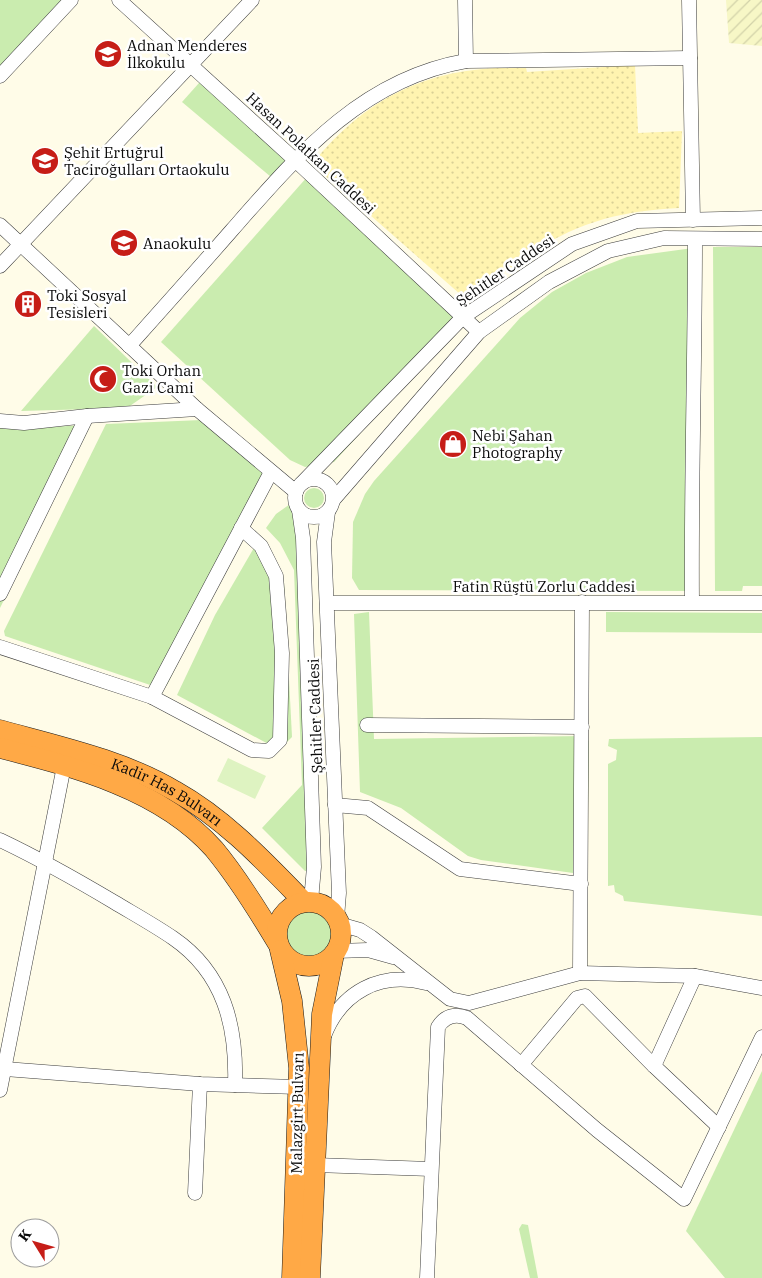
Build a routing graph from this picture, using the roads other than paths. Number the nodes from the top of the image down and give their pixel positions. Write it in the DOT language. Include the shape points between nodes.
graph roads {
  1 [pos="71,0"];
  2 [pos="119,0"];
  3 [pos="252,0"];
  4 [pos="465,0"];
  5 [pos="689,0"];
  6 [pos="690,58"];
  7 [pos="466,61"];
  8 [pos="192,66"];
  9 [pos="0,76"];
  10 [pos="294,159"];
  11 [pos="762,218"];
  12 [pos="693,220"];
  13 [pos="0,225"];
  14 [pos="762,239"];
  15 [pos="695,240"];
  16 [pos="20,244"];
  17 [pos="0,266"];
  18 [pos="463,317"];
  19 [pos="479,332"];
  20 [pos="129,346"];
  21 [pos="197,410"];
  22 [pos="87,416"];
  23 [pos="0,421"];
  24 [pos="271,472"];
  25 [pos="299,488"];
  26 [pos="334,499"];
  27 [pos="299,510"];
  28 [pos="328,512"];
  29 [pos="241,528"];
  30 [pos="0,594"];
  31 [pos="582,602"];
  32 [pos="692,602"];
  33 [pos="762,602"];
  34 [pos="327,603"];
  35 [pos="0,647"];
  36 [pos="152,697"];
  37 [pos="367,725"];
  38 [pos="582,727"];
  39 [pos="0,730"];
  40 [pos="0,748"];
  41 [pos="64,766"];
  42 [pos="335,805"];
  43 [pos="0,840"];
  44 [pos="46,861"];
  45 [pos="581,884"];
  46 [pos="308,902"];
  47 [pos="338,921"];
  48 [pos="279,947"];
  49 [pos="335,952"];
  50 [pos="399,959"];
  51 [pos="580,973"];
  52 [pos="695,976"];
  53 [pos="430,984"];
  54 [pos="762,988"];
  55 [pos="458,1001"];
  56 [pos="454,1016"];
  57 [pos="762,1037"];
  58 [pos="320,1049"];
  59 [pos="521,1065"];
  60 [pos="4,1066"];
  61 [pos="654,1066"];
  62 [pos="200,1084"];
  63 [pos="235,1085"];
  64 [pos="299,1087"];
  65 [pos="0,1090"];
  66 [pos="719,1127"];
  67 [pos="315,1165"];
  68 [pos="432,1169"];
  69 [pos="194,1193"];
  70 [pos="292,1278"];
  71 [pos="310,1278"];
  72 [pos="427,1278"];
  1 -- 9 [label="street"];
  2 -- 8 [label="street, Hasan Polatkan Caddesi"];
  3 -- 8 [label="street"];
  4 -- 7 [label="street"];
  5 -- 6 [label="street"];
  6 -- 7 [label="street"];
  6 -- 12 [label="street"];
  7 -- 10 [label="street" via="426,71 389,87 359,106"];
  8 -- 10 [label="street, Hasan Polatkan Caddesi"];
  8 -- 16 [label="street"];
  10 -- 18 [label="street, Hasan Polatkan Caddesi"];
  10 -- 20 [label="street"];
  11 -- 12 [label="street, Şehitler Caddesi"];
  12 -- 18 [label="street, Şehitler Caddesi" via="637,221 572,244"];
  13 -- 16 [label="street"];
  14 -- 15 [label="street"];
  15 -- 19 [label="street" via="664,238 608,251 549,282"];
  15 -- 32 [label="street"];
  16 -- 17 [label="street"];
  16 -- 20 [label="street"];
  18 -- 19 [label="street, Hasan Polatkan Caddesi"];
  18 -- 25 [label="street, Şehitler Caddesi"];
  19 -- 26 [label="street"];
  20 -- 21 [label="street"];
  21 -- 22 [label="street"];
  21 -- 24 [label="street"];
  22 -- 23 [label="street" via="24,423"];
  22 -- 30 [label="street"];
  24 -- 25 [label="street"];
  24 -- 29 [label="street"];
  25 -- 26 [label="street" via="313,479 325,482"];
  25 -- 27 [label="street" via="296,504"];
  26 -- 28 [label="street"];
  27 -- 28 [label="street" via="310,517"];
  27 -- 46 [label="street, Şehitler Caddesi" via="303,538 314,867"];
  28 -- 34 [label="street, Şehitler Caddesi" via="324,542"];
  29 -- 36 [label="street"];
  29 -- 36 [label="street" via="260,546 276,576 282,653 280,740 269,751 252,750"];
  31 -- 32 [label="street, Fatin Rüştü Zorlu Caddesi"];
  31 -- 34 [label="street, Fatin Rüştü Zorlu Caddesi"];
  31 -- 38 [label="street"];
  32 -- 33 [label="street, Fatin Rüştü Zorlu Caddesi"];
  34 -- 42 [label="street, Şehitler Caddesi"];
  35 -- 36 [label="street"];
  37 -- 38 [label="street"];
  38 -- 45 [label="street"];
  39 -- 46 [label="highway, Kadir Has Bulvarı" via="124,767 175,790 240,837"];
  40 -- 41 [label="highway, Kadir Has Bulvarı"];
  41 -- 44 [label="street"];
  41 -- 48 [label="highway, Kadir Has Bulvarı" via="130,790 188,826 214,850"];
  42 -- 45 [label="street" via="368,808 460,869"];
  42 -- 47 [label="street, Şehitler Caddesi"];
  43 -- 44 [label="street"];
  44 -- 60 [label="street"];
  44 -- 63 [label="street" via="172,937 202,964 216,984 229,1017 236,1054"];
  45 -- 51 [label="street"];
  46 -- 47 [label="highway" via="328,908"];
  46 -- 48 [label="highway" via="293,906 283,914 277,925"];
  47 -- 49 [label="highway" via="341,938"];
  47 -- 50 [label="street" via="360,930"];
  48 -- 49 [label="highway" via="288,960 306,966 324,962"];
  48 -- 64 [label="highway, Malazgirt Bulvarı" via="295,1020"];
  49 -- 50 [label="street" via="368,950"];
  49 -- 58 [label="highway, Malazgirt Bulvarı" via="322,1014"];
  50 -- 53 [label="street"];
  51 -- 52 [label="street"];
  51 -- 55 [label="street" via="469,1003"];
  52 -- 54 [label="street"];
  52 -- 61 [label="street"];
  53 -- 55 [label="street"];
  53 -- 58 [label="street" via="393,979 362,988 337,1011"];
  55 -- 56 [label="street"];
  56 -- 59 [label="street" via="467,1018"];
  56 -- 68 [label="street" via="443,1021 438,1028"];
  57 -- 66 [label="street"];
  58 -- 67 [label="highway, Malazgirt Bulvarı"];
  59 -- 61 [label="street" via="582,996"];
  59 -- 66 [label="street" via="684,1199"];
  60 -- 62 [label="street"];
  60 -- 65 [label="street"];
  61 -- 66 [label="street"];
  62 -- 63 [label="street"];
  62 -- 69 [label="street"];
  63 -- 64 [label="street"];
  64 -- 70 [label="highway, Malazgirt Bulvarı"];
  67 -- 68 [label="street"];
  67 -- 71 [label="highway, Malazgirt Bulvarı"];
  68 -- 72 [label="street"];
}
